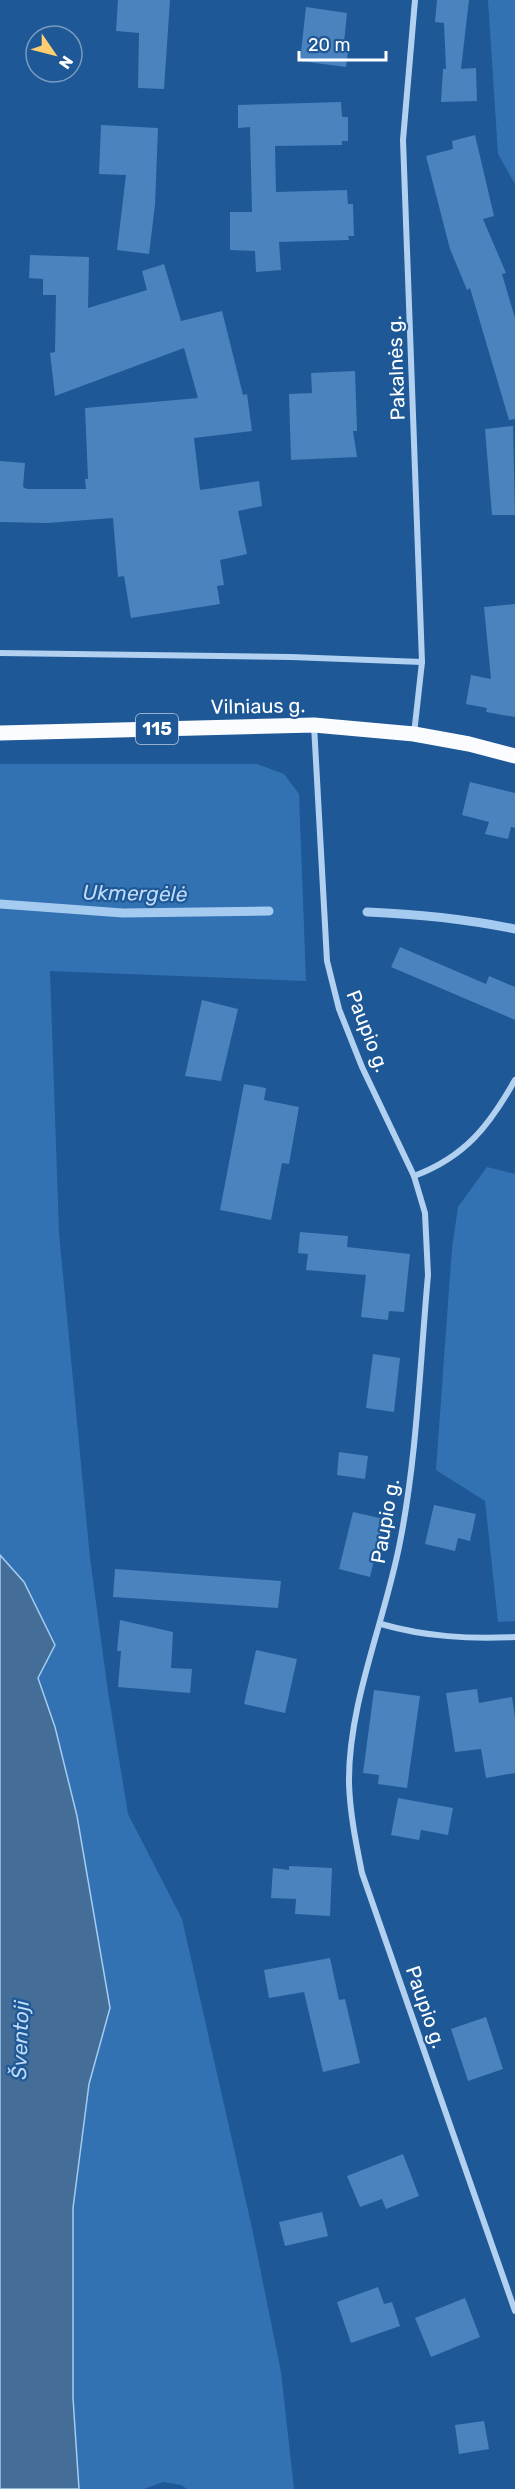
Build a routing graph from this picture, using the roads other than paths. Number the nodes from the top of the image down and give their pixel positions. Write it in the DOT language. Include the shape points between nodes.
graph roads {
  1 [pos="415,0"];
  2 [pos="0,653"];
  3 [pos="422,662"];
  4 [pos="314,725"];
  5 [pos="0,733"];
  6 [pos="414,734"];
  7 [pos="515,756"];
  8 [pos="515,1080"];
  9 [pos="414,1176"];
  10 [pos="381,1624"];
  11 [pos="515,1637"];
  12 [pos="515,2311"];
  1 -- 3 [label="street, Pakalnės g." via="403,140"];
  2 -- 3 [label="street"];
  3 -- 6 [label="street, Pakalnės g."];
  4 -- 5 [label="main road, Vilniaus g. / 115"];
  4 -- 6 [label="main road, Vilniaus g. / 115"];
  4 -- 9 [label="street, Paupio g." via="327,961 339,1009 362,1067"];
  6 -- 7 [label="main road, Vilniaus g. / 115"];
  8 -- 9 [label="street" via="481,1134 435,1168"];
  9 -- 10 [label="street, Paupio g." via="425,1213 428,1275 408,1494"];
  10 -- 11 [label="street" via="443,1637"];
  10 -- 12 [label="street, Paupio g." via="354,1735 349,1781 352,1825 362,1873"];
}
